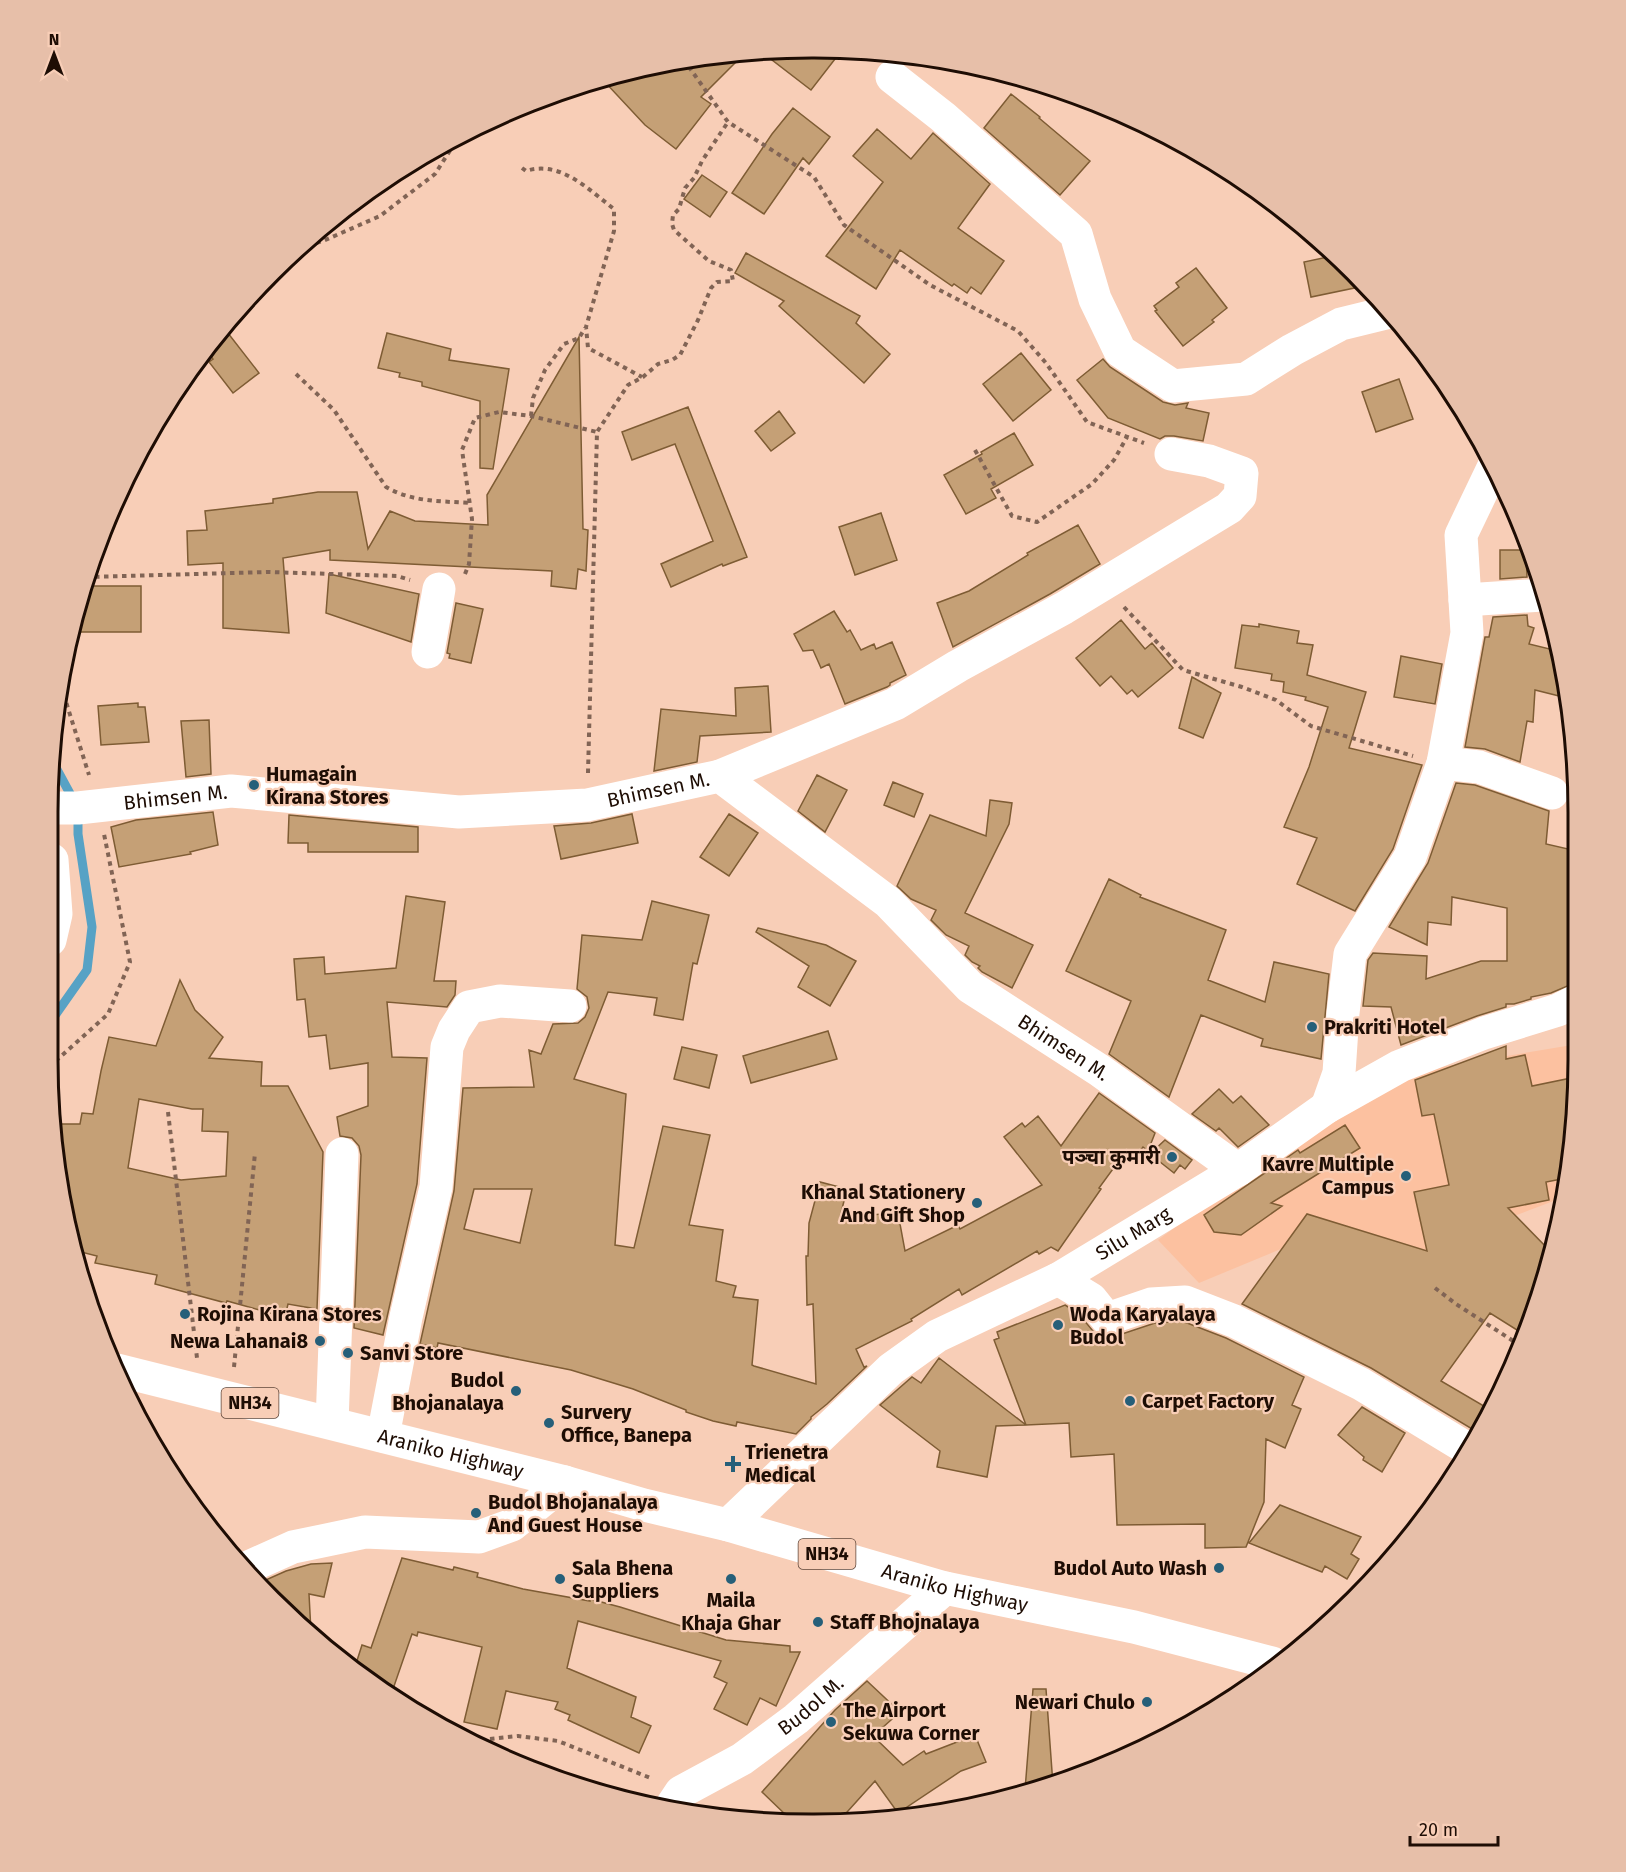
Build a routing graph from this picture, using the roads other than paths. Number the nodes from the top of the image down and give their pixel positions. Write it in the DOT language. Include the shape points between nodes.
graph roads {
  1 [pos="892,77"];
  2 [pos="1379,315"];
  3 [pos="1171,454"];
  4 [pos="1489,477"];
  5 [pos="439,589"];
  6 [pos="1535,596"];
  7 [pos="1465,600"];
  8 [pos="428,652"];
  9 [pos="1443,764"];
  10 [pos="720,776"];
  11 [pos="1552,793"];
  12 [pos="58,808"];
  13 [pos="1568,1005"];
  14 [pos="570,1006"];
  15 [pos="1327,1107"];
  16 [pos="342,1154"];
  17 [pos="1238,1170"];
  18 [pos="1058,1279"];
  19 [pos="127,1372"];
  20 [pos="332,1423"];
  21 [pos="383,1436"];
  22 [pos="1461,1445"];
  23 [pos="565,1482"];
  24 [pos="728,1525"];
  25 [pos="254,1565"];
  26 [pos="945,1588"];
  27 [pos="1267,1662"];
  28 [pos="675,1801"];
  1 -- 2 [label="main road" via="1076,234 1095,299 1120,351 1173,386 1246,379 1341,324"];
  3 -- 10 [label="main road" via="1209,461 1242,473 1240,496 1228,508 1105,583 895,704"];
  4 -- 7 [label="main road" via="1461,535"];
  5 -- 8 [label="main road"];
  6 -- 7 [label="main road"];
  7 -- 9 [label="main road" via="1467,633"];
  9 -- 11 [label="main road" via="1479,767"];
  9 -- 15 [label="main road" via="1410,857 1350,954 1339,1073"];
  10 -- 12 [label="main road, Bhimsen M." via="587,805 459,812 231,791"];
  10 -- 17 [label="main road, Bhimsen M." via="888,902 970,987 1099,1070"];
  13 -- 15 [label="main road, Silu Marg" via="1400,1066"];
  14 -- 21 [label="main road" via="500,1000 469,1007 454,1030 447,1047 436,1187"];
  15 -- 17 [label="main road, Silu Marg"];
  16 -- 20 [label="main road"];
  17 -- 18 [label="main road, Silu Marg"];
  18 -- 22 [label="main road" via="1091,1299 1107,1319 1151,1304 1185,1302 1234,1321 1361,1384"];
  18 -- 24 [label="main road, Silu Marg" via="937,1336 891,1369"];
  19 -- 20 [label="main road, Araniko Highway / NH34"];
  20 -- 21 [label="main road, Araniko Highway / NH34"];
  21 -- 23 [label="main road, Araniko Highway / NH34"];
  23 -- 24 [label="main road, Araniko Highway / NH34"];
  23 -- 25 [label="main road" via="512,1525 479,1537 365,1532 293,1547"];
  24 -- 26 [label="main road, Araniko Highway / NH34"];
  26 -- 27 [label="main road, Araniko Highway / NH34" via="1134,1627"];
  26 -- 28 [label="main road, Budol M." via="796,1719"];
}
